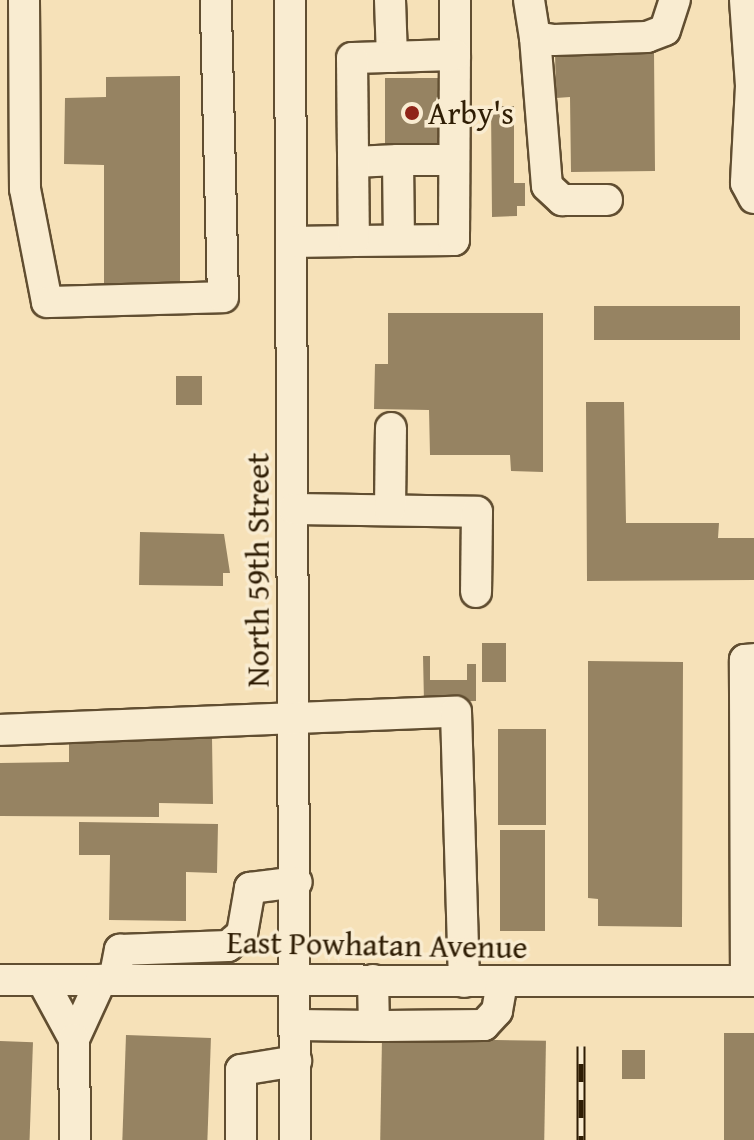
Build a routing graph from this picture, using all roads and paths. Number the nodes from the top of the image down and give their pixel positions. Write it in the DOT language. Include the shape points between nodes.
graph roads {
  1 [pos="24,0"];
  2 [pos="216,0"];
  3 [pos="290,0"];
  4 [pos="390,0"];
  5 [pos="455,0"];
  6 [pos="529,0"];
  7 [pos="675,0"];
  8 [pos="745,0"];
  9 [pos="535,37"];
  10 [pos="455,55"];
  11 [pos="392,57"];
  12 [pos="398,160"];
  13 [pos="454,160"];
  14 [pos="353,162"];
  15 [pos="754,198"];
  16 [pos="607,200"];
  17 [pos="399,240"];
  18 [pos="354,241"];
  19 [pos="291,242"];
  20 [pos="391,428"];
  21 [pos="294,509"];
  22 [pos="390,509"];
  23 [pos="476,592"];
  24 [pos="754,659"];
  25 [pos="295,713"];
  26 [pos="0,730"];
  27 [pos="297,882"];
  28 [pos="297,979"];
  29 [pos="0,980"];
  30 [pos="42,980"];
  31 [pos="108,980"];
  32 [pos="373,980"];
  33 [pos="750,981"];
  34 [pos="464,982"];
  35 [pos="502,982"];
  36 [pos="297,1025"];
  37 [pos="374,1026"];
  38 [pos="74,1039"];
  39 [pos="296,1061"];
  40 [pos="75,1140"];
  41 [pos="241,1140"];
  42 [pos="295,1140"];
  1 -- 2 [label="street" via="25,189 47,302 223,297"];
  3 -- 19 [label="street, North 59th Street"];
  4 -- 11 [label="street"];
  5 -- 10 [label="street"];
  6 -- 9 [label="street"];
  7 -- 9 [label="street" via="665,30 647,37"];
  8 -- 15 [label="street" via="751,86 746,183"];
  9 -- 16 [label="street" via="547,186 562,200"];
  10 -- 11 [label="street"];
  10 -- 13 [label="street"];
  11 -- 14 [label="street" via="352,58"];
  12 -- 13 [label="street"];
  12 -- 14 [label="street"];
  12 -- 17 [label="street"];
  13 -- 17 [label="street" via="454,240"];
  14 -- 18 [label="street"];
  17 -- 18 [label="street"];
  18 -- 19 [label="street"];
  19 -- 21 [label="street, North 59th Street"];
  20 -- 22 [label="street"];
  21 -- 22 [label="street"];
  21 -- 25 [label="street, North 59th Street"];
  22 -- 23 [label="street" via="477,512"];
  24 -- 33 [label="street" via="745,660"];
  25 -- 26 [label="street"];
  25 -- 27 [label="street, North 59th Street"];
  25 -- 34 [label="street" via="456,712"];
  27 -- 28 [label="street, North 59th Street"];
  27 -- 31 [label="street" via="250,888 242,934 228,946 120,950"];
  28 -- 31 [label="street, East Powhatan Avenue"];
  28 -- 32 [label="street, East Powhatan Avenue"];
  28 -- 36 [label="street, North 59th Street"];
  29 -- 30 [label="street, East Powhatan Avenue"];
  30 -- 31 [label="street, East Powhatan Avenue"];
  30 -- 38 [label="street"];
  31 -- 38 [label="street"];
  32 -- 34 [label="street, East Powhatan Avenue"];
  32 -- 37 [label="street"];
  33 -- 35 [label="street, East Powhatan Avenue"];
  34 -- 35 [label="street, East Powhatan Avenue"];
  35 -- 37 [label="street" via="497,1011 484,1025"];
  36 -- 37 [label="street"];
  36 -- 39 [label="street, North 59th Street"];
  38 -- 40 [label="street"];
  39 -- 41 [label="street" via="241,1070"];
  39 -- 42 [label="street, North 59th Street"];
}
